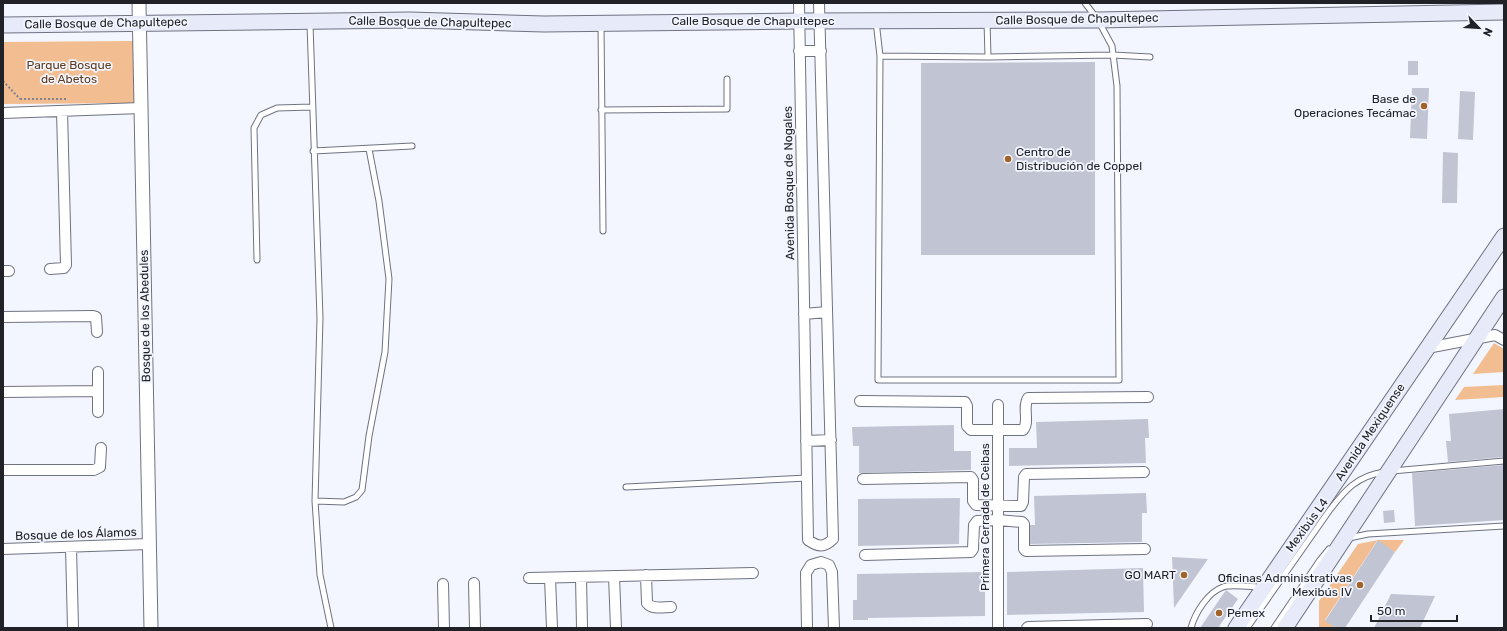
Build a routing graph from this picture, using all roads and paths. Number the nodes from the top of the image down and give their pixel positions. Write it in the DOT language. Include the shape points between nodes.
graph roads {
  1 [pos="139,3"];
  2 [pos="799,3"];
  3 [pos="819,3"];
  4 [pos="1085,3"];
  5 [pos="1504,12"];
  6 [pos="987,20"];
  7 [pos="1098,20"];
  8 [pos="310,21"];
  9 [pos="799,21"];
  10 [pos="820,21"];
  11 [pos="876,21"];
  12 [pos="139,22"];
  13 [pos="601,23"];
  14 [pos="3,24"];
  15 [pos="799,51"];
  16 [pos="821,51"];
  17 [pos="1113,55"];
  18 [pos="880,56"];
  19 [pos="1150,57"];
  20 [pos="988,58"];
  21 [pos="727,79"];
  22 [pos="3,81"];
  23 [pos="312,107"];
  24 [pos="141,108"];
  25 [pos="601,110"];
  26 [pos="62,111"];
  27 [pos="31,112"];
  28 [pos="3,113"];
  29 [pos="412,146"];
  30 [pos="369,149"];
  31 [pos="314,151"];
  32 [pos="603,231"];
  33 [pos="1504,236"];
  34 [pos="258,260"];
  35 [pos="50,269"];
  36 [pos="1504,297"];
  37 [pos="827,312"];
  38 [pos="804,314"];
  39 [pos="3,317"];
  40 [pos="97,332"];
  41 [pos="1478,338"];
  42 [pos="1504,340"];
  43 [pos="1427,348"];
  44 [pos="98,372"];
  45 [pos="98,391"];
  46 [pos="3,392"];
  47 [pos="1148,397"];
  48 [pos="860,401"];
  49 [pos="998,405"];
  50 [pos="98,412"];
  51 [pos="998,430"];
  52 [pos="830,440"];
  53 [pos="806,441"];
  54 [pos="101,448"];
  55 [pos="1504,461"];
  56 [pos="3,470"];
  57 [pos="1390,471"];
  58 [pos="1144,472"];
  59 [pos="807,478"];
  60 [pos="863,479"];
  61 [pos="626,487"];
  62 [pos="315,501"];
  63 [pos="998,505"];
  64 [pos="998,520"];
  65 [pos="1504,526"];
  66 [pos="1344,540"];
  67 [pos="149,544"];
  68 [pos="71,547"];
  69 [pos="3,549"];
  70 [pos="1145,549"];
  71 [pos="865,555"];
  72 [pos="754,573"];
  73 [pos="646,575"];
  74 [pos="614,576"];
  75 [pos="581,577"];
  76 [pos="529,578"];
  77 [pos="550,578"];
  78 [pos="474,583"];
  79 [pos="443,584"];
  80 [pos="1265,587"];
  81 [pos="671,607"];
  82 [pos="1147,624"];
  83 [pos="73,628"];
  84 [pos="151,628"];
  85 [pos="331,628"];
  86 [pos="444,628"];
  87 [pos="475,628"];
  88 [pos="552,628"];
  89 [pos="582,628"];
  90 [pos="616,628"];
  91 [pos="807,628"];
  92 [pos="834,628"];
  93 [pos="998,628"];
  94 [pos="1027,628"];
  95 [pos="1191,628"];
  96 [pos="1236,628"];
  97 [pos="1247,628"];
  98 [pos="1274,628"];
  99 [pos="1285,628"];
  1 -- 12 [label="street, Bosque de los Abedules"];
  2 -- 9 [label="street, Avenida Bosque de Nogales"];
  3 -- 10 [label="street, Avenida Bosque de Nogales"];
  4 -- 7 [label="lane"];
  5 -- 7 [label="main road, Calle Bosque de Chapultepec"];
  6 -- 7 [label="main road, Calle Bosque de Chapultepec"];
  6 -- 11 [label="main road, Calle Bosque de Chapultepec"];
  6 -- 20 [label="lane"];
  7 -- 17 [label="lane" via="1112,46"];
  8 -- 12 [label="main road, Calle Bosque de Chapultepec"];
  8 -- 13 [label="main road, Calle Bosque de Chapultepec"];
  8 -- 23 [label="lane"];
  9 -- 10 [label="main road, Calle Bosque de Chapultepec"];
  9 -- 13 [label="main road, Calle Bosque de Chapultepec"];
  9 -- 15 [label="street, Avenida Bosque de Nogales"];
  10 -- 11 [label="main road, Calle Bosque de Chapultepec"];
  10 -- 16 [label="street, Avenida Bosque de Nogales"];
  11 -- 18 [label="lane"];
  12 -- 14 [label="main road, Calle Bosque de Chapultepec"];
  12 -- 24 [label="street, Bosque de los Abedules"];
  13 -- 25 [label="lane"];
  15 -- 16 [label="street"];
  15 -- 38 [label="street, Avenida Bosque de Nogales"];
  16 -- 37 [label="street, Avenida Bosque de Nogales"];
  17 -- 18 [label="lane" via="1117,86 1119,380 878,380"];
  17 -- 19 [label="lane"];
  17 -- 20 [label="lane"];
  18 -- 20 [label="lane"];
  21 -- 25 [label="lane" via="727,109"];
  22 -- 27 [label="path"];
  23 -- 31 [label="lane"];
  23 -- 34 [label="lane" via="277,108 261,115 254,128"];
  24 -- 26 [label="street"];
  24 -- 67 [label="street, Bosque de los Abedules"];
  25 -- 32 [label="lane"];
  26 -- 27 [label="street"];
  26 -- 35 [label="street" via="66,265 61,269"];
  27 -- 28 [label="street"];
  29 -- 30 [label="lane"];
  30 -- 31 [label="lane"];
  30 -- 62 [label="lane" via="389,279 385,352 362,490 356,497 344,502"];
  31 -- 62 [label="lane" via="320,318"];
  33 -- 43 [label="main road, Avenida Mexiquense"];
  36 -- 41 [label="main road"];
  37 -- 38 [label="street"];
  37 -- 52 [label="street, Avenida Bosque de Nogales"];
  38 -- 53 [label="street, Avenida Bosque de Nogales"];
  39 -- 40 [label="street" via="93,316 96,317"];
  41 -- 42 [label="street" via="1495,335"];
  41 -- 43 [label="street"];
  41 -- 57 [label="main road"];
  43 -- 80 [label="main road, Avenida Mexiquense"];
  44 -- 45 [label="street"];
  45 -- 46 [label="street"];
  45 -- 50 [label="street"];
  47 -- 51 [label="street" via="1028,398 1025,428"];
  48 -- 51 [label="street" via="965,402 967,426 971,430"];
  49 -- 51 [label="street, Primera Cerrada de Ceibas"];
  51 -- 63 [label="street, Primera Cerrada de Ceibas"];
  52 -- 53 [label="street"];
  52 -- 59 [label="street, Avenida Bosque de Nogales" via="833,539 822,546 808,540"];
  53 -- 59 [label="street, Avenida Bosque de Nogales"];
  54 -- 56 [label="street" via="100,467 94,470"];
  55 -- 57 [label="lane, Mexibús L4"];
  57 -- 66 [label="main road"];
  57 -- 97 [label="lane, Mexibús L4" via="1359,479 1340,497"];
  58 -- 63 [label="street" via="1026,474 1022,505"];
  59 -- 61 [label="lane"];
  60 -- 63 [label="street" via="972,478 974,503"];
  62 -- 85 [label="lane" via="320,576"];
  63 -- 64 [label="street, Primera Cerrada de Ceibas"];
  64 -- 70 [label="street" via="1024,524 1026,551"];
  64 -- 71 [label="street" via="975,522 971,552"];
  64 -- 93 [label="street, Primera Cerrada de Ceibas"];
  65 -- 66 [label="lane" via="1368,534"];
  66 -- 98 [label="lane" via="1329,549 1320,560"];
  66 -- 99 [label="main road"];
  67 -- 68 [label="street, Bosque de los Álamos"];
  67 -- 84 [label="street, Bosque de los Abedules"];
  68 -- 69 [label="street, Bosque de los Álamos"];
  68 -- 83 [label="street"];
  72 -- 73 [label="street"];
  73 -- 74 [label="street"];
  73 -- 81 [label="street" via="649,606"];
  74 -- 75 [label="street"];
  74 -- 90 [label="street"];
  75 -- 77 [label="street"];
  75 -- 89 [label="street"];
  76 -- 77 [label="street"];
  77 -- 88 [label="street"];
  78 -- 87 [label="street"];
  79 -- 86 [label="street"];
  80 -- 95 [label="lane" via="1224,586 1210,595 1193,620"];
  80 -- 96 [label="main road, Avenida Mexiquense"];
  82 -- 94 [label="street"];
  91 -- 92 [label="street" via="806,572 811,565 821,562 829,565 832,572"];
}
